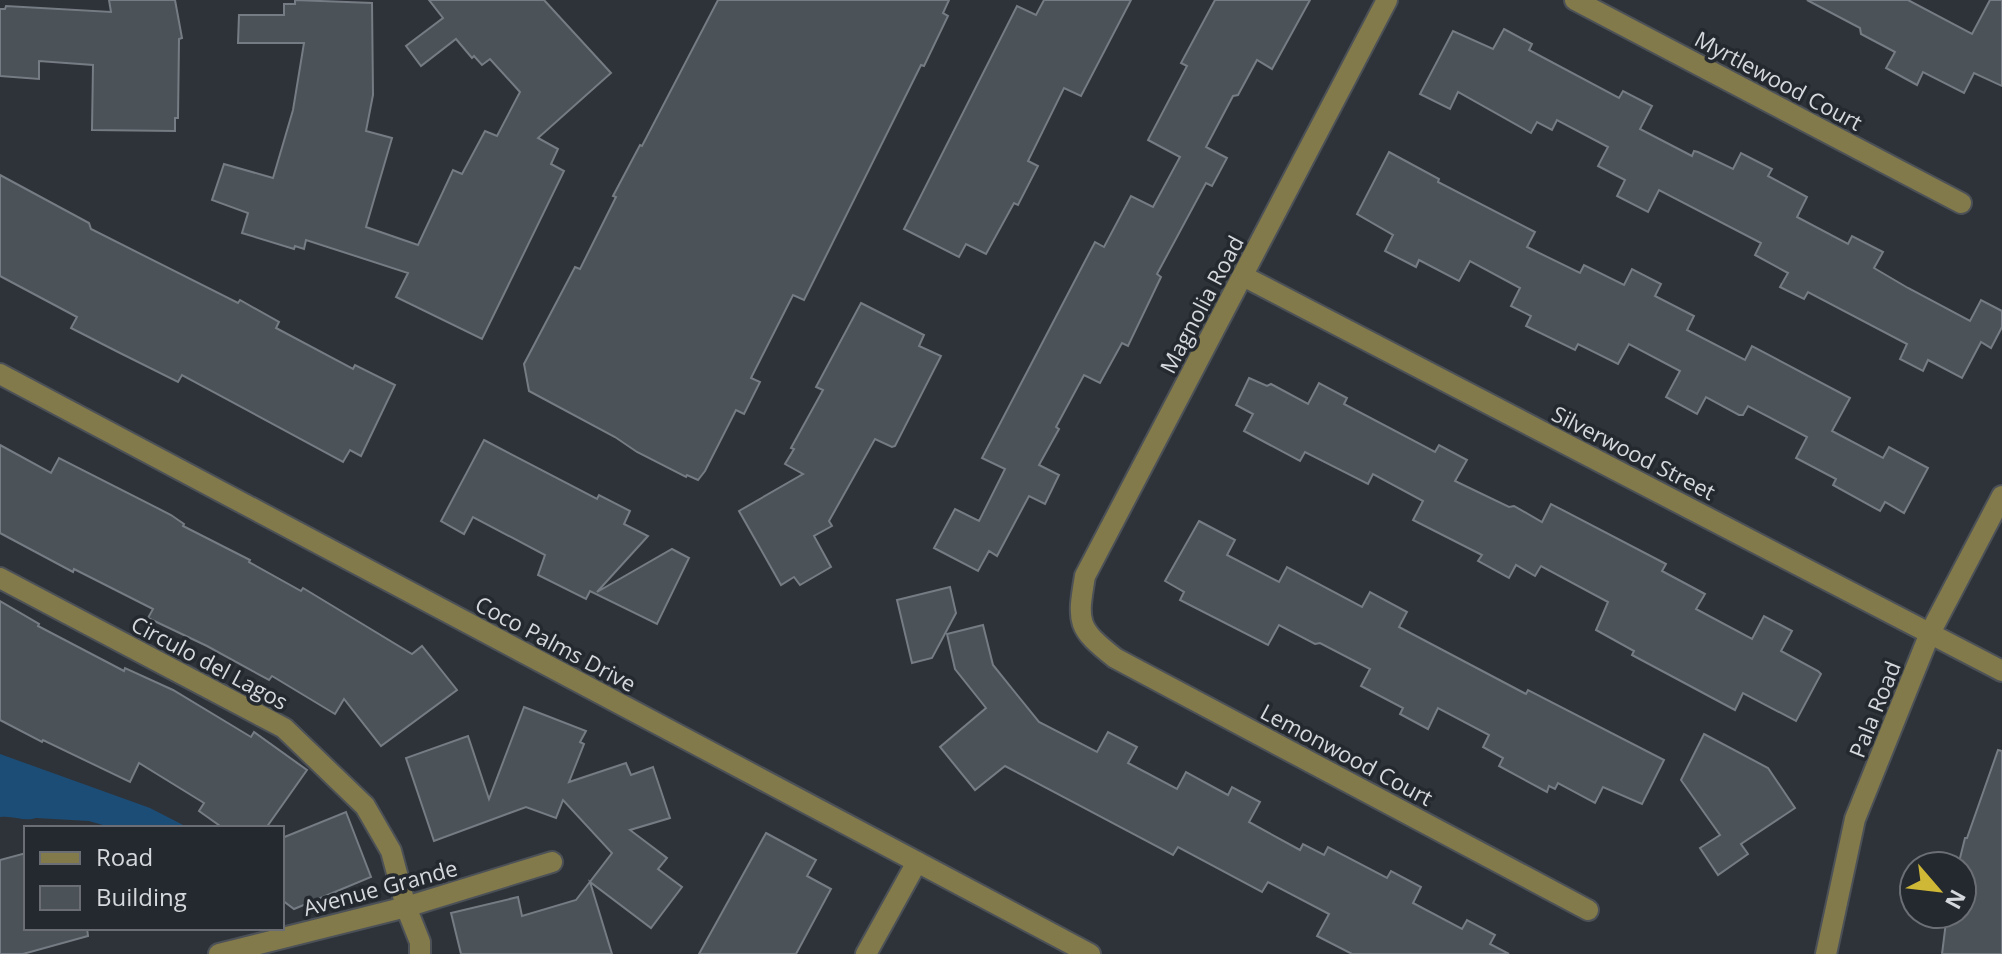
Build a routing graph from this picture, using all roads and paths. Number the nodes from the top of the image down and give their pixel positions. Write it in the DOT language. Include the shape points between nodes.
graph roads {
  1 [pos="1387,0"];
  2 [pos="1575,0"];
  3 [pos="1961,203"];
  4 [pos="1243,276"];
  5 [pos="0,374"];
  6 [pos="2002,496"];
  7 [pos="0,578"];
  8 [pos="1930,633"];
  9 [pos="1086,636"];
  10 [pos="2002,671"];
  11 [pos="552,862"];
  12 [pos="917,862"];
  13 [pos="406,907"];
  14 [pos="1588,910"];
  15 [pos="219,954"];
  16 [pos="420,954"];
  17 [pos="866,954"];
  18 [pos="1090,954"];
  19 [pos="1826,954"];
  1 -- 4 [label="street, Magnolia Road"];
  2 -- 3 [label="street, Myrtlewood Court"];
  4 -- 8 [label="street, Silverwood Street"];
  4 -- 9 [label="street, Magnolia Road" via="1085,576 1080,608"];
  5 -- 12 [label="street, Coco Palms Drive"];
  6 -- 8 [label="street, Pala Road"];
  7 -- 13 [label="street, Circulo del Lagos" via="284,728 365,806 391,851"];
  8 -- 10 [label="street, Silverwood Street"];
  8 -- 19 [label="street, Pala Road" via="1855,819"];
  9 -- 14 [label="street, Lemonwood Court" via="1128,666"];
  11 -- 13 [label="street, Avenue Grande"];
  12 -- 17 [label="street"];
  12 -- 18 [label="street, Coco Palms Drive"];
  13 -- 15 [label="street, Avenue Grande"];
  13 -- 16 [label="street, Circulo del Lagos"];
}
